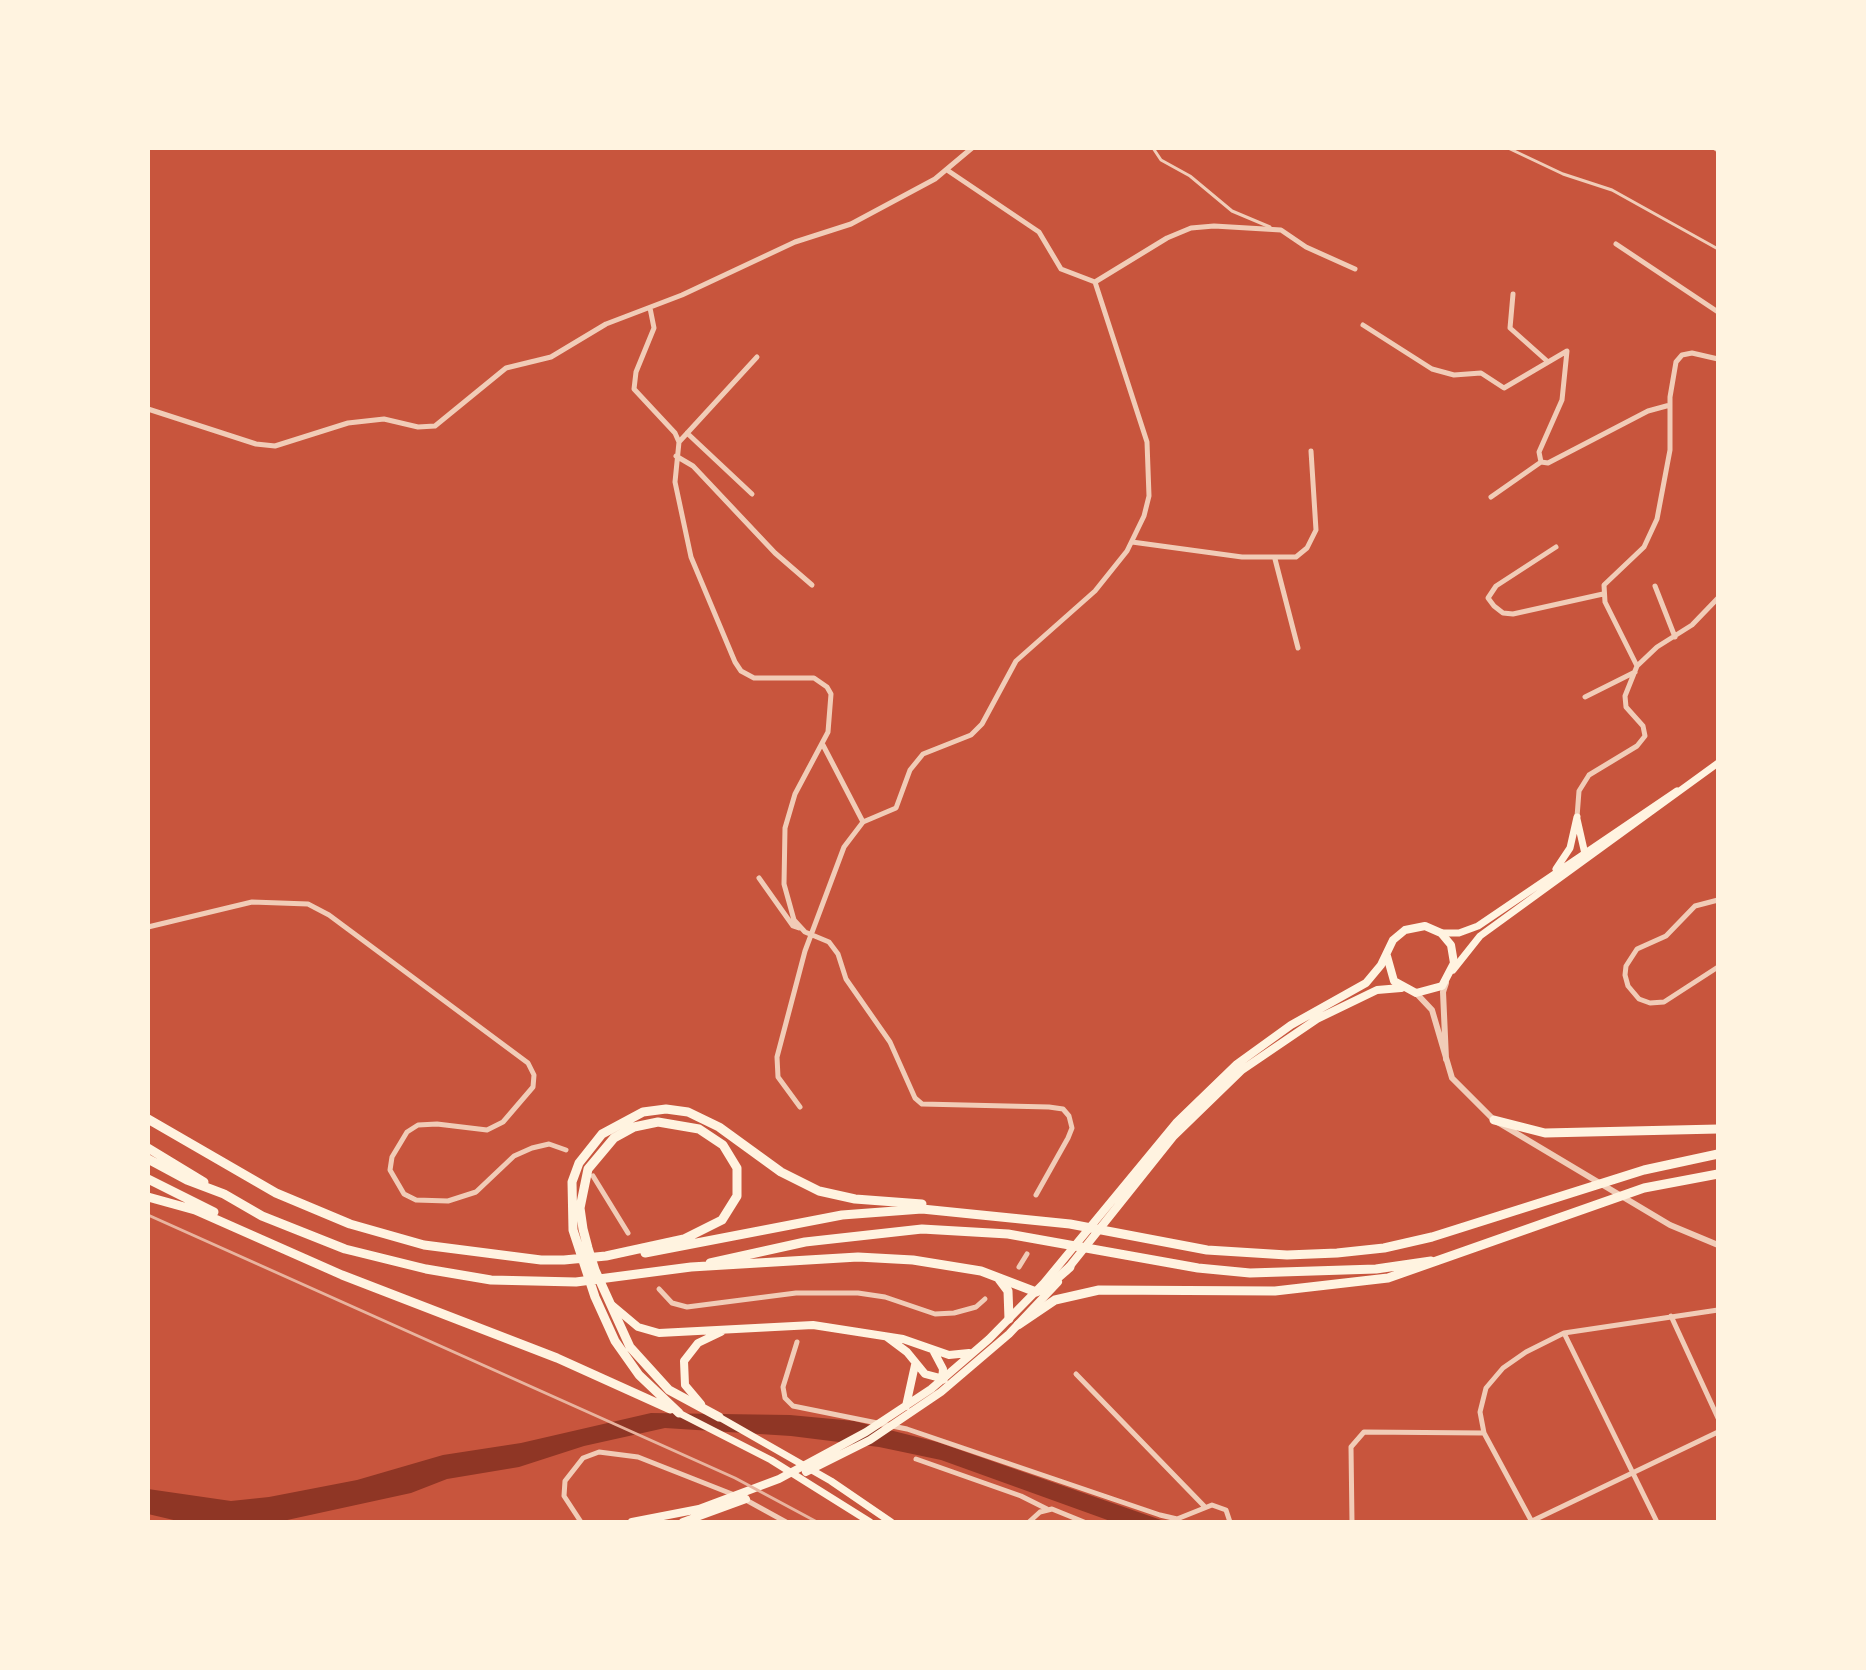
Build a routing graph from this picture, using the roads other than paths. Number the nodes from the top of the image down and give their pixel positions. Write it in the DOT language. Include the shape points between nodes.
graph roads {
  1 [pos="1153,148"];
  2 [pos="1508,148"];
  3 [pos="970,149"];
  4 [pos="947,170"];
  5 [pos="1273,229"];
  6 [pos="1616,244"];
  7 [pos="1718,249"];
  8 [pos="1355,269"];
  9 [pos="1095,282"];
  10 [pos="1513,294"];
  11 [pos="650,308"];
  12 [pos="1718,312"];
  13 [pos="1363,325"];
  14 [pos="757,357"];
  15 [pos="1718,359"];
  16 [pos="1547,361"];
  17 [pos="1670,405"];
  18 [pos="148,409"];
  19 [pos="687,433"];
  20 [pos="679,442"];
  21 [pos="1311,451"];
  22 [pos="676,456"];
  23 [pos="1541,462"];
  24 [pos="752,494"];
  25 [pos="1491,497"];
  26 [pos="1132,542"];
  27 [pos="1556,547"];
  28 [pos="1275,559"];
  29 [pos="812,585"];
  30 [pos="1655,586"];
  31 [pos="1603,594"];
  32 [pos="1718,598"];
  33 [pos="1675,637"];
  34 [pos="1298,648"];
  35 [pos="1636,669"];
  36 [pos="1585,697"];
  37 [pos="822,744"];
  38 [pos="1718,763"];
  39 [pos="1680,790"];
  40 [pos="1577,817"];
  41 [pos="863,822"];
  42 [pos="1579,834"];
  43 [pos="1607,837"];
  44 [pos="1585,852"];
  45 [pos="1572,871"];
  46 [pos="1549,876"];
  47 [pos="759,878"];
  48 [pos="1718,900"];
  49 [pos="148,927"];
  50 [pos="800,928"];
  51 [pos="1441,933"];
  52 [pos="812,934"];
  53 [pos="1387,956"];
  54 [pos="1718,967"];
  55 [pos="1452,971"];
  56 [pos="1447,980"];
  57 [pos="1401,988"];
  58 [pos="1416,993"];
  59 [pos="1445,1062"];
  60 [pos="800,1107"];
  61 [pos="148,1119"];
  62 [pos="1494,1120"];
  63 [pos="1718,1129"];
  64 [pos="148,1148"];
  65 [pos="566,1150"];
  66 [pos="1718,1154"];
  67 [pos="148,1159"];
  68 [pos="1718,1174"];
  69 [pos="593,1176"];
  70 [pos="148,1179"];
  71 [pos="224,1194"];
  72 [pos="1036,1195"];
  73 [pos="148,1197"];
  74 [pos="1110,1210"];
  75 [pos="957,1211"];
  76 [pos="248,1232"];
  77 [pos="628,1233"];
  78 [pos="1718,1245"];
  79 [pos="1027,1254"];
  80 [pos="606,1256"];
  81 [pos="1431,1261"];
  82 [pos="1065,1266"];
  83 [pos="691,1267"];
  84 [pos="1019,1267"];
  85 [pos="997,1277"];
  86 [pos="659,1289"];
  87 [pos="1036,1292"];
  88 [pos="605,1296"];
  89 [pos="985,1299"];
  90 [pos="1718,1310"];
  91 [pos="1671,1316"];
  92 [pos="1014,1322"];
  93 [pos="734,1329"];
  94 [pos="1564,1333"];
  95 [pos="886,1336"];
  96 [pos="797,1342"];
  97 [pos="932,1350"];
  98 [pos="975,1351"];
  99 [pos="915,1364"];
  100 [pos="977,1364"];
  101 [pos="1076,1374"];
  102 [pos="647,1376"];
  103 [pos="942,1380"];
  104 [pos="925,1403"];
  105 [pos="905,1406"];
  106 [pos="679,1413"];
  107 [pos="899,1416"];
  108 [pos="719,1417"];
  109 [pos="1718,1418"];
  110 [pos="1718,1432"];
  111 [pos="1484,1433"];
  112 [pos="916,1459"];
  113 [pos="1632,1471"];
  114 [pos="729,1502"];
  115 [pos="1205,1506"];
  116 [pos="1047,1509"];
  117 [pos="678,1520"];
  118 [pos="1532,1521"];
  119 [pos="581,1522"];
  120 [pos="632,1522"];
  121 [pos="652,1522"];
  122 [pos="786,1522"];
  123 [pos="870,1522"];
  124 [pos="891,1522"];
  125 [pos="1029,1522"];
  126 [pos="1084,1522"];
  127 [pos="1230,1522"];
  128 [pos="1352,1522"];
  129 [pos="1657,1522"];
  1 -- 5 [label="lane" via="1161,160 1190,176 1226,207"];
  2 -- 7 [label="lane" via="1612,190"];
  3 -- 4 [label="street"];
  4 -- 9 [label="street" via="1039,232 1061,269"];
  4 -- 11 [label="street" via="851,224 795,242"];
  5 -- 8 [label="street"];
  5 -- 9 [label="street" via="1191,228"];
  6 -- 12 [label="street"];
  9 -- 26 [label="street" via="1147,442 1149,496"];
  10 -- 16 [label="street" via="1510,328"];
  11 -- 18 [label="street" via="606,324 551,357 496,374 435,426 384,419 348,423 275,446"];
  11 -- 20 [label="street" via="654,328 634,389"];
  13 -- 16 [label="street" via="1432,369 1454,375 1481,373 1504,388"];
  14 -- 19 [label="street"];
  15 -- 17 [label="street" via="1682,355 1674,368"];
  16 -- 23 [label="street" via="1563,351 1568,354 1562,400 1539,452"];
  17 -- 23 [label="street"];
  17 -- 31 [label="street" via="1670,450 1654,529 1637,554 1607,581"];
  19 -- 20 [label="street"];
  19 -- 24 [label="street"];
  20 -- 22 [label="street"];
  21 -- 28 [label="street" via="1315,537 1296,557"];
  22 -- 29 [label="street" via="693,466"];
  22 -- 37 [label="street" via="675,482 691,557 735,662 754,678 821,681 832,701"];
  23 -- 25 [label="street"];
  26 -- 28 [label="street"];
  26 -- 41 [label="street" via="1095,591 1016,661 975,731 923,754 910,770 896,808"];
  27 -- 31 [label="street" via="1496,586 1488,598 1494,606 1513,614"];
  28 -- 34 [label="street"];
  30 -- 33 [label="street"];
  31 -- 35 [label="street"];
  32 -- 33 [label="street"];
  33 -- 35 [label="street"];
  35 -- 36 [label="street"];
  35 -- 40 [label="street" via="1624,703 1645,736 1589,775 1579,791"];
  37 -- 41 [label="street"];
  37 -- 50 [label="street" via="795,794 785,828 784,884"];
  38 -- 39 [label="main road"];
  39 -- 43 [label="main road"];
  39 -- 45 [label="main road"];
  40 -- 42 [label="main road"];
  40 -- 46 [label="main road" via="1570,848"];
  41 -- 52 [label="street" via="834,866"];
  42 -- 43 [label="main road"];
  42 -- 44 [label="main road"];
  43 -- 44 [label="main road"];
  44 -- 45 [label="main road"];
  44 -- 46 [label="main road"];
  45 -- 55 [label="main road" via="1480,936"];
  46 -- 51 [label="main road" via="1478,926"];
  47 -- 50 [label="street" via="788,920"];
  48 -- 54 [label="street" via="1695,906 1666,936 1637,949 1625,975 1639,999 1664,1002"];
  49 -- 65 [label="street" via="252,902 308,904 528,1063 533,1087 503,1122 487,1130 437,1124 407,1132 390,1170 395,1183 416,1200 448,1201 476,1192 514,1156 532,1148 549,1144"];
  50 -- 52 [label="street"];
  51 -- 53 [label="main road" via="1425,926 1409,928 1393,940"];
  51 -- 55 [label="main road" via="1453,952"];
  52 -- 60 [label="street" via="776,1068"];
  52 -- 72 [label="street" via="829,942 838,954 846,979 890,1042 922,1104 1055,1107 1069,1116 1068,1138"];
  53 -- 57 [label="main road" via="1389,972"];
  53 -- 74 [label="main road" via="1366,983 1291,1025 1226,1074 1176,1123"];
  55 -- 56 [label="main road"];
  56 -- 58 [label="main road" via="1431,992"];
  56 -- 59 [label="street"];
  57 -- 58 [label="main road"];
  57 -- 74 [label="main road" via="1377,990 1351,1002 1249,1064 1192,1117"];
  58 -- 59 [label="street" via="1432,1010"];
  59 -- 62 [label="street" via="1462,1090"];
  61 -- 80 [label="highway" via="276,1193 350,1224 457,1251 515,1259"];
  62 -- 63 [label="highway" via="1545,1133"];
  62 -- 78 [label="street" via="1666,1223"];
  64 -- 71 [label="highway"];
  66 -- 75 [label="highway" via="1644,1170 1432,1237 1337,1253 1207,1250 1070,1224"];
  67 -- 71 [label="highway"];
  68 -- 81 [label="highway" via="1644,1188"];
  69 -- 77 [label="street"];
  70 -- 76 [label="highway"];
  71 -- 83 [label="highway" via="300,1233 388,1261 491,1280 576,1282"];
  73 -- 76 [label="highway"];
  74 -- 82 [label="main road"];
  75 -- 80 [label="highway" via="842,1215"];
  75 -- 102 [label="highway" via="819,1191 688,1112 654,1110 621,1121 595,1141 579,1163 572,1182 571,1216 601,1312 622,1353"];
  76 -- 106 [label="highway"];
  79 -- 84 [label="street"];
  80 -- 88 [label="highway" via="684,1239 722,1220 735,1203 739,1183 723,1145 692,1126 658,1122 624,1132 594,1158 580,1208"];
  81 -- 83 [label="highway" via="1376,1269 1250,1273 1008,1234 922,1229 819,1239"];
  81 -- 92 [label="highway" via="1379,1280 1275,1291 1082,1292"];
  82 -- 87 [label="highway"];
  82 -- 92 [label="main road"];
  83 -- 85 [label="highway" via="858,1257 913,1260"];
  85 -- 87 [label="highway"];
  85 -- 92 [label="highway" via="1008,1291"];
  86 -- 89 [label="street" via="672,1303 687,1307 858,1293 935,1314 976,1307"];
  87 -- 92 [label="main road"];
  88 -- 93 [label="main road" via="630,1322 652,1332"];
  88 -- 102 [label="highway"];
  90 -- 91 [label="street"];
  91 -- 94 [label="street"];
  91 -- 109 [label="street"];
  92 -- 98 [label="main road"];
  92 -- 100 [label="main road"];
  93 -- 95 [label="main road" via="813,1325"];
  93 -- 108 [label="main road" via="698,1343 682,1369 690,1394"];
  94 -- 111 [label="street" via="1503,1368 1486,1388 1480,1412"];
  94 -- 113 [label="street"];
  95 -- 97 [label="main road"];
  95 -- 99 [label="main road"];
  96 -- 115 [label="street" via="783,1387 793,1406 907,1429 1160,1515 1177,1519"];
  97 -- 98 [label="main road" via="956,1356"];
  97 -- 103 [label="main road" via="941,1361"];
  98 -- 103 [label="main road"];
  99 -- 103 [label="main road" via="932,1379"];
  99 -- 105 [label="main road"];
  100 -- 103 [label="main road"];
  100 -- 104 [label="main road"];
  101 -- 115 [label="street"];
  102 -- 106 [label="highway"];
  102 -- 108 [label="highway"];
  103 -- 104 [label="main road"];
  103 -- 105 [label="main road"];
  104 -- 107 [label="main road"];
  105 -- 107 [label="main road"];
  106 -- 123 [label="main road" via="795,1473"];
  107 -- 114 [label="main road"];
  108 -- 124 [label="main road"];
  110 -- 113 [label="street"];
  111 -- 118 [label="street"];
  111 -- 128 [label="street" via="1364,1432 1351,1447"];
  112 -- 116 [label="street"];
  113 -- 118 [label="street"];
  113 -- 129 [label="street"];
  114 -- 117 [label="main road"];
  114 -- 117 [label="main road"];
  115 -- 127 [label="street" via="1226,1510"];
  116 -- 125 [label="street"];
  116 -- 126 [label="street"];
  117 -- 120 [label="main road"];
  117 -- 121 [label="main road"];
  119 -- 122 [label="street" via="564,1496 565,1481 583,1458 614,1452 725,1489"];
}
